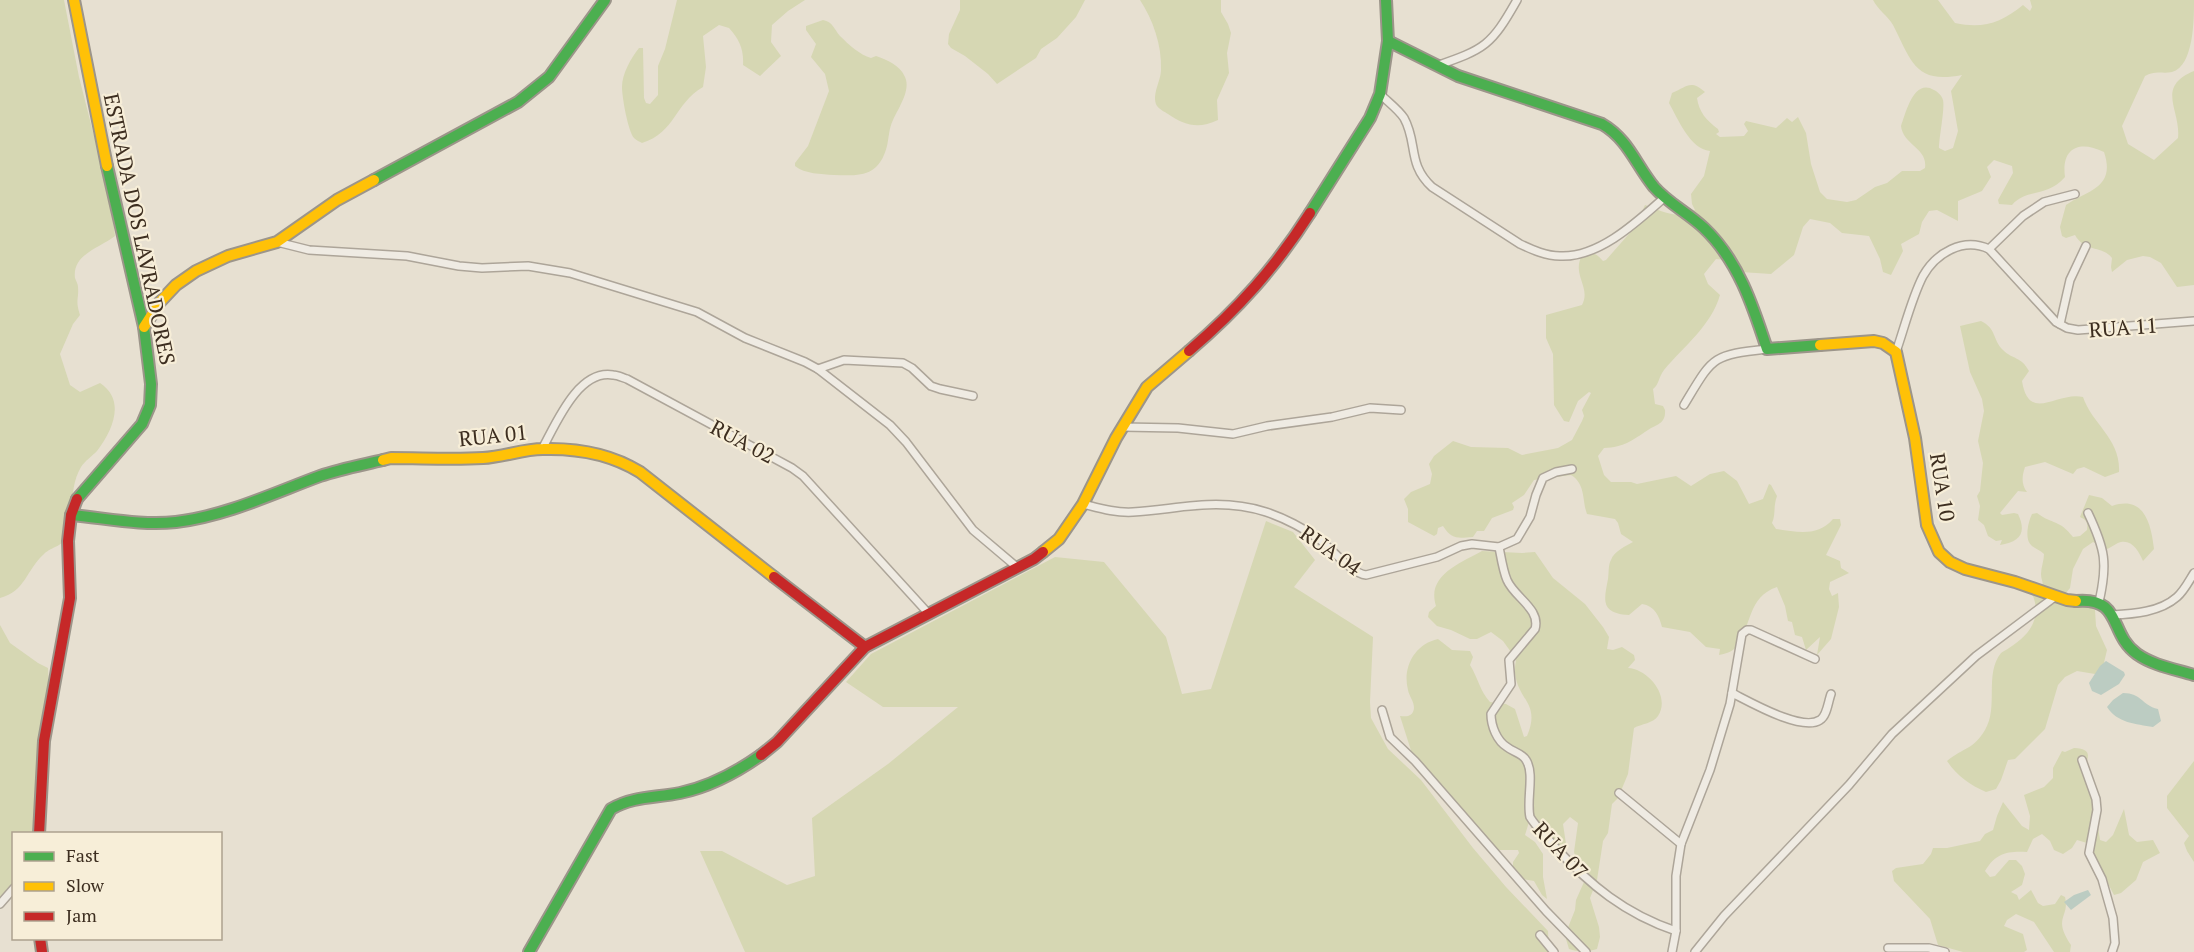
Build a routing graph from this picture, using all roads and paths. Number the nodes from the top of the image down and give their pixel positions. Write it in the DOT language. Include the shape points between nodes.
graph roads {
  1 [pos="74,0"];
  2 [pos="605,0"];
  3 [pos="1386,0"];
  4 [pos="1517,0"];
  5 [pos="1388,41"];
  6 [pos="1436,66"];
  7 [pos="1380,94"];
  8 [pos="2075,194"];
  9 [pos="1665,197"];
  10 [pos="277,242"];
  11 [pos="2086,246"];
  12 [pos="1989,249"];
  13 [pos="2194,321"];
  14 [pos="2060,324"];
  15 [pos="144,327"];
  16 [pos="1767,349"];
  17 [pos="1896,352"];
  18 [pos="818,369"];
  19 [pos="973,396"];
  20 [pos="1684,405"];
  21 [pos="1401,410"];
  22 [pos="1122,428"];
  23 [pos="542,449"];
  24 [pos="1572,469"];
  25 [pos="1083,504"];
  26 [pos="2088,513"];
  27 [pos="70,515"];
  28 [pos="1499,547"];
  29 [pos="1018,568"];
  30 [pos="2194,573"];
  31 [pos="2056,596"];
  32 [pos="2099,602"];
  33 [pos="928,613"];
  34 [pos="2112,615"];
  35 [pos="865,647"];
  36 [pos="1815,659"];
  37 [pos="2194,675"];
  38 [pos="1732,693"];
  39 [pos="1831,694"];
  40 [pos="1382,710"];
  41 [pos="2082,760"];
  42 [pos="1618,793"];
  43 [pos="39,832"];
  44 [pos="1681,844"];
  45 [pos="12,890"];
  46 [pos="0,904"];
  47 [pos="1676,931"];
  48 [pos="1540,935"];
  49 [pos="1888,948"];
  50 [pos="529,952"];
  51 [pos="1554,952"];
  52 [pos="1586,952"];
  53 [pos="1672,952"];
  54 [pos="1695,952"];
  55 [pos="1945,952"];
  56 [pos="2112,952"];
  1 -- 15 [label="street, ESTRADA DOS LAVRADORES"];
  2 -- 10 [label="street" via="534,91 337,200"];
  3 -- 5 [label="street"];
  4 -- 6 [label="street" via="1490,42"];
  5 -- 6 [label="street"];
  5 -- 7 [label="street"];
  6 -- 9 [label="street" via="1610,128 1625,141 1651,184"];
  7 -- 9 [label="street" via="1404,118 1422,178 1532,249 1562,256 1600,246 1628,230"];
  7 -- 22 [label="street" via="1370,118 1305,221 1258,285 1228,317 1152,381"];
  8 -- 12 [label="street" via="2044,202"];
  9 -- 16 [label="street" via="1710,234 1730,261 1743,283"];
  10 -- 15 [label="street" via="228,256 196,271 160,302"];
  10 -- 18 [label="street" via="309,250 407,256 459,266 528,266 570,273 697,312 745,338"];
  11 -- 14 [label="street" via="2070,279"];
  12 -- 14 [label="street, RUA 11"];
  12 -- 17 [label="street, RUA 11" via="1978,244 1959,245 1931,264 1922,277"];
  13 -- 14 [label="street, RUA 11" via="2078,330"];
  15 -- 27 [label="street, ESTRADA DOS LAVRADORES" via="152,384 150,405 142,424 77,499"];
  16 -- 17 [label="street" via="1874,341"];
  16 -- 20 [label="street" via="1722,356 1706,369"];
  17 -- 31 [label="street, RUA 10" via="1918,452 1921,502 1942,555 1964,568"];
  18 -- 19 [label="street" via="844,360 903,363 931,386"];
  18 -- 29 [label="street" via="890,425 972,530"];
  21 -- 22 [label="street" via="1370,408 1233,434 1178,428"];
  22 -- 25 [label="street"];
  23 -- 27 [label="street, RUA 01" via="485,458 391,458 323,475 273,495 176,522"];
  23 -- 33 [label="street, RUA 02" via="573,394 587,382 612,374 627,379 803,476"];
  23 -- 35 [label="street, RUA 01" via="594,453 626,463"];
  24 -- 28 [label="street" via="1543,478 1530,517 1516,539"];
  25 -- 28 [label="street, RUA 04" via="1131,512 1199,504 1264,511 1319,539 1361,575 1437,557 1461,546"];
  25 -- 29 [label="street" via="1059,539"];
  26 -- 32 [label="street" via="2105,559"];
  27 -- 43 [label="street, ESTRADA DOS LAVRADORES" via="70,598 44,741"];
  28 -- 47 [label="street, RUA 07" via="1507,582 1532,612 1536,624 1509,660 1510,684 1491,714 1501,742 1523,756 1528,764 1530,817 1576,870 1603,893 1638,916"];
  29 -- 33 [label="street"];
  30 -- 34 [label="street" via="2172,601 2145,612"];
  31 -- 32 [label="street, RUA 10"];
  31 -- 54 [label="street" via="1976,656 1892,734"];
  32 -- 34 [label="street"];
  33 -- 35 [label="street"];
  34 -- 37 [label="street" via="2123,639 2139,655"];
  35 -- 50 [label="street" via="758,759 699,788 620,802 611,809"];
  36 -- 38 [label="street" via="1747,630 1742,634"];
  38 -- 39 [label="street" via="1793,721 1806,723 1824,716"];
  38 -- 44 [label="street" via="1710,770"];
  40 -- 52 [label="street" via="1390,737"];
  41 -- 56 [label="street" via="2096,799 2089,853 2103,879 2113,918"];
  42 -- 44 [label="street"];
  44 -- 47 [label="street" via="1676,876"];
  45 -- 46 [label="street"];
  47 -- 53 [label="street"];
  48 -- 51 [label="street"];
  49 -- 55 [label="street"];
}
